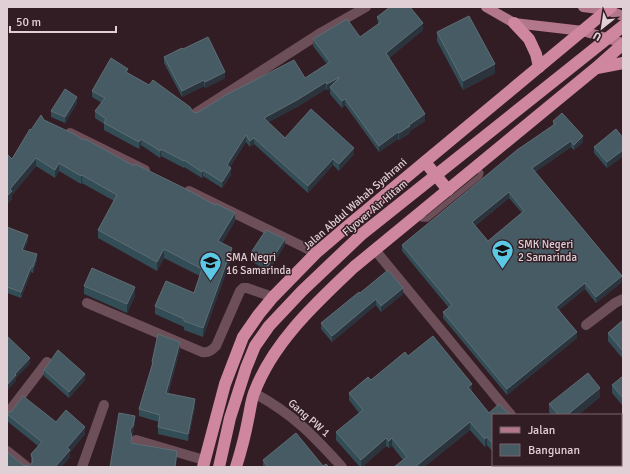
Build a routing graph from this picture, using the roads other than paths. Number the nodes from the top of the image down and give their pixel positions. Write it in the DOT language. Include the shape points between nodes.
graph roads {
  1 [pos="366,7"];
  2 [pos="486,7"];
  3 [pos="583,7"];
  4 [pos="609,9"];
  5 [pos="623,16"];
  6 [pos="514,23"];
  7 [pos="623,26"];
  8 [pos="583,31"];
  9 [pos="623,44"];
  10 [pos="623,63"];
  11 [pos="539,67"];
  12 [pos="596,68"];
  13 [pos="196,113"];
  14 [pos="61,129"];
  15 [pos="424,162"];
  16 [pos="476,166"];
  17 [pos="153,174"];
  18 [pos="182,188"];
  19 [pos="448,190"];
  20 [pos="418,214"];
  21 [pos="375,250"];
  22 [pos="316,253"];
  23 [pos="273,297"];
  24 [pos="623,299"];
  25 [pos="87,303"];
  26 [pos="586,325"];
  27 [pos="47,362"];
  28 [pos="254,393"];
  29 [pos="104,405"];
  30 [pos="7,414"];
  31 [pos="510,414"];
  32 [pos="136,440"];
  33 [pos="7,451"];
  34 [pos="204,463"];
  35 [pos="27,467"];
  36 [pos="82,467"];
  37 [pos="219,467"];
  38 [pos="236,467"];
  39 [pos="342,467"];
  1 -- 13 [label="street" via="322,32"];
  2 -- 6 [label="main road"];
  3 -- 4 [label="main road"];
  4 -- 5 [label="main road"];
  4 -- 8 [label="highway, Jalan Abdul Wahab Syahrani"];
  6 -- 8 [label="main road"];
  6 -- 11 [label="highway" via="529,39"];
  7 -- 37 [label="highway, Flyover Air Hitam, bridge" via="362,234 269,326 255,346 246,368 230,418"];
  8 -- 9 [label="main road"];
  8 -- 11 [label="highway, Jalan Abdul Wahab Syahrani"];
  9 -- 12 [label="highway"];
  10 -- 12 [label="highway"];
  11 -- 15 [label="highway, Jalan Abdul Wahab Syahrani"];
  12 -- 16 [label="highway"];
  14 -- 17 [label="street"];
  15 -- 19 [label="highway"];
  15 -- 22 [label="highway, Jalan Abdul Wahab Syahrani"];
  16 -- 19 [label="highway"];
  16 -- 20 [label="lane" via="481,173 480,176 427,219 422,219"];
  18 -- 22 [label="street"];
  19 -- 20 [label="highway"];
  20 -- 21 [label="highway"];
  21 -- 28 [label="highway" via="320,298 292,330 268,363"];
  21 -- 31 [label="street"];
  22 -- 23 [label="highway, Jalan Abdul Wahab Syahrani"];
  23 -- 25 [label="street" via="243,288 216,346 207,352 157,334"];
  23 -- 34 [label="highway, Jalan Abdul Wahab Syahrani" via="243,337 225,384"];
  24 -- 26 [label="street"];
  27 -- 30 [label="street"];
  28 -- 38 [label="highway"];
  28 -- 39 [label="street, Gang PW 1" via="292,417 313,435"];
  29 -- 36 [label="street"];
  32 -- 34 [label="street"];
  33 -- 35 [label="street"];
}
